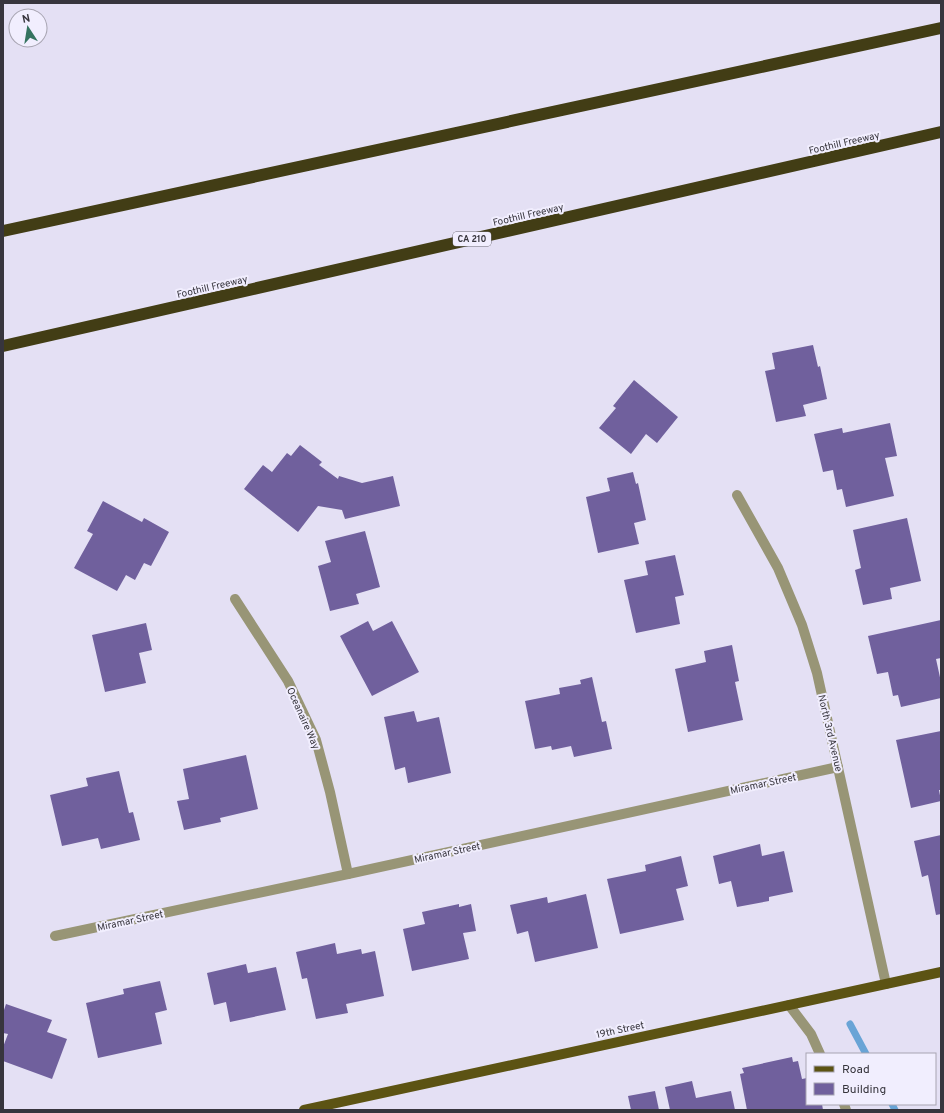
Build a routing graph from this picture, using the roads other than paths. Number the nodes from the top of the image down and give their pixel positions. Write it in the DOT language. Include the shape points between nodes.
graph roads {
  1 [pos="941,28"];
  2 [pos="941,132"];
  3 [pos="3,231"];
  4 [pos="3,346"];
  5 [pos="737,496"];
  6 [pos="235,599"];
  7 [pos="838,767"];
  8 [pos="348,874"];
  9 [pos="55,936"];
  10 [pos="941,972"];
  11 [pos="886,984"];
  12 [pos="789,1005"];
  13 [pos="820,1053"];
  14 [pos="304,1110"];
  1 -- 3 [label="highway"];
  2 -- 4 [label="highway, Foothill Freeway / CA 210"];
  5 -- 7 [label="street, North 3rd Avenue" via="778,568 802,625 817,673"];
  6 -- 8 [label="street, Oceanaire Way" via="288,681 316,740"];
  7 -- 8 [label="street, Miramar Street"];
  7 -- 11 [label="street, North 3rd Avenue"];
  8 -- 9 [label="street, Miramar Street"];
  10 -- 11 [label="main road, 19th Street"];
  11 -- 12 [label="main road, 19th Street"];
  12 -- 13 [label="street" via="811,1034"];
  12 -- 14 [label="main road, 19th Street"];
}
